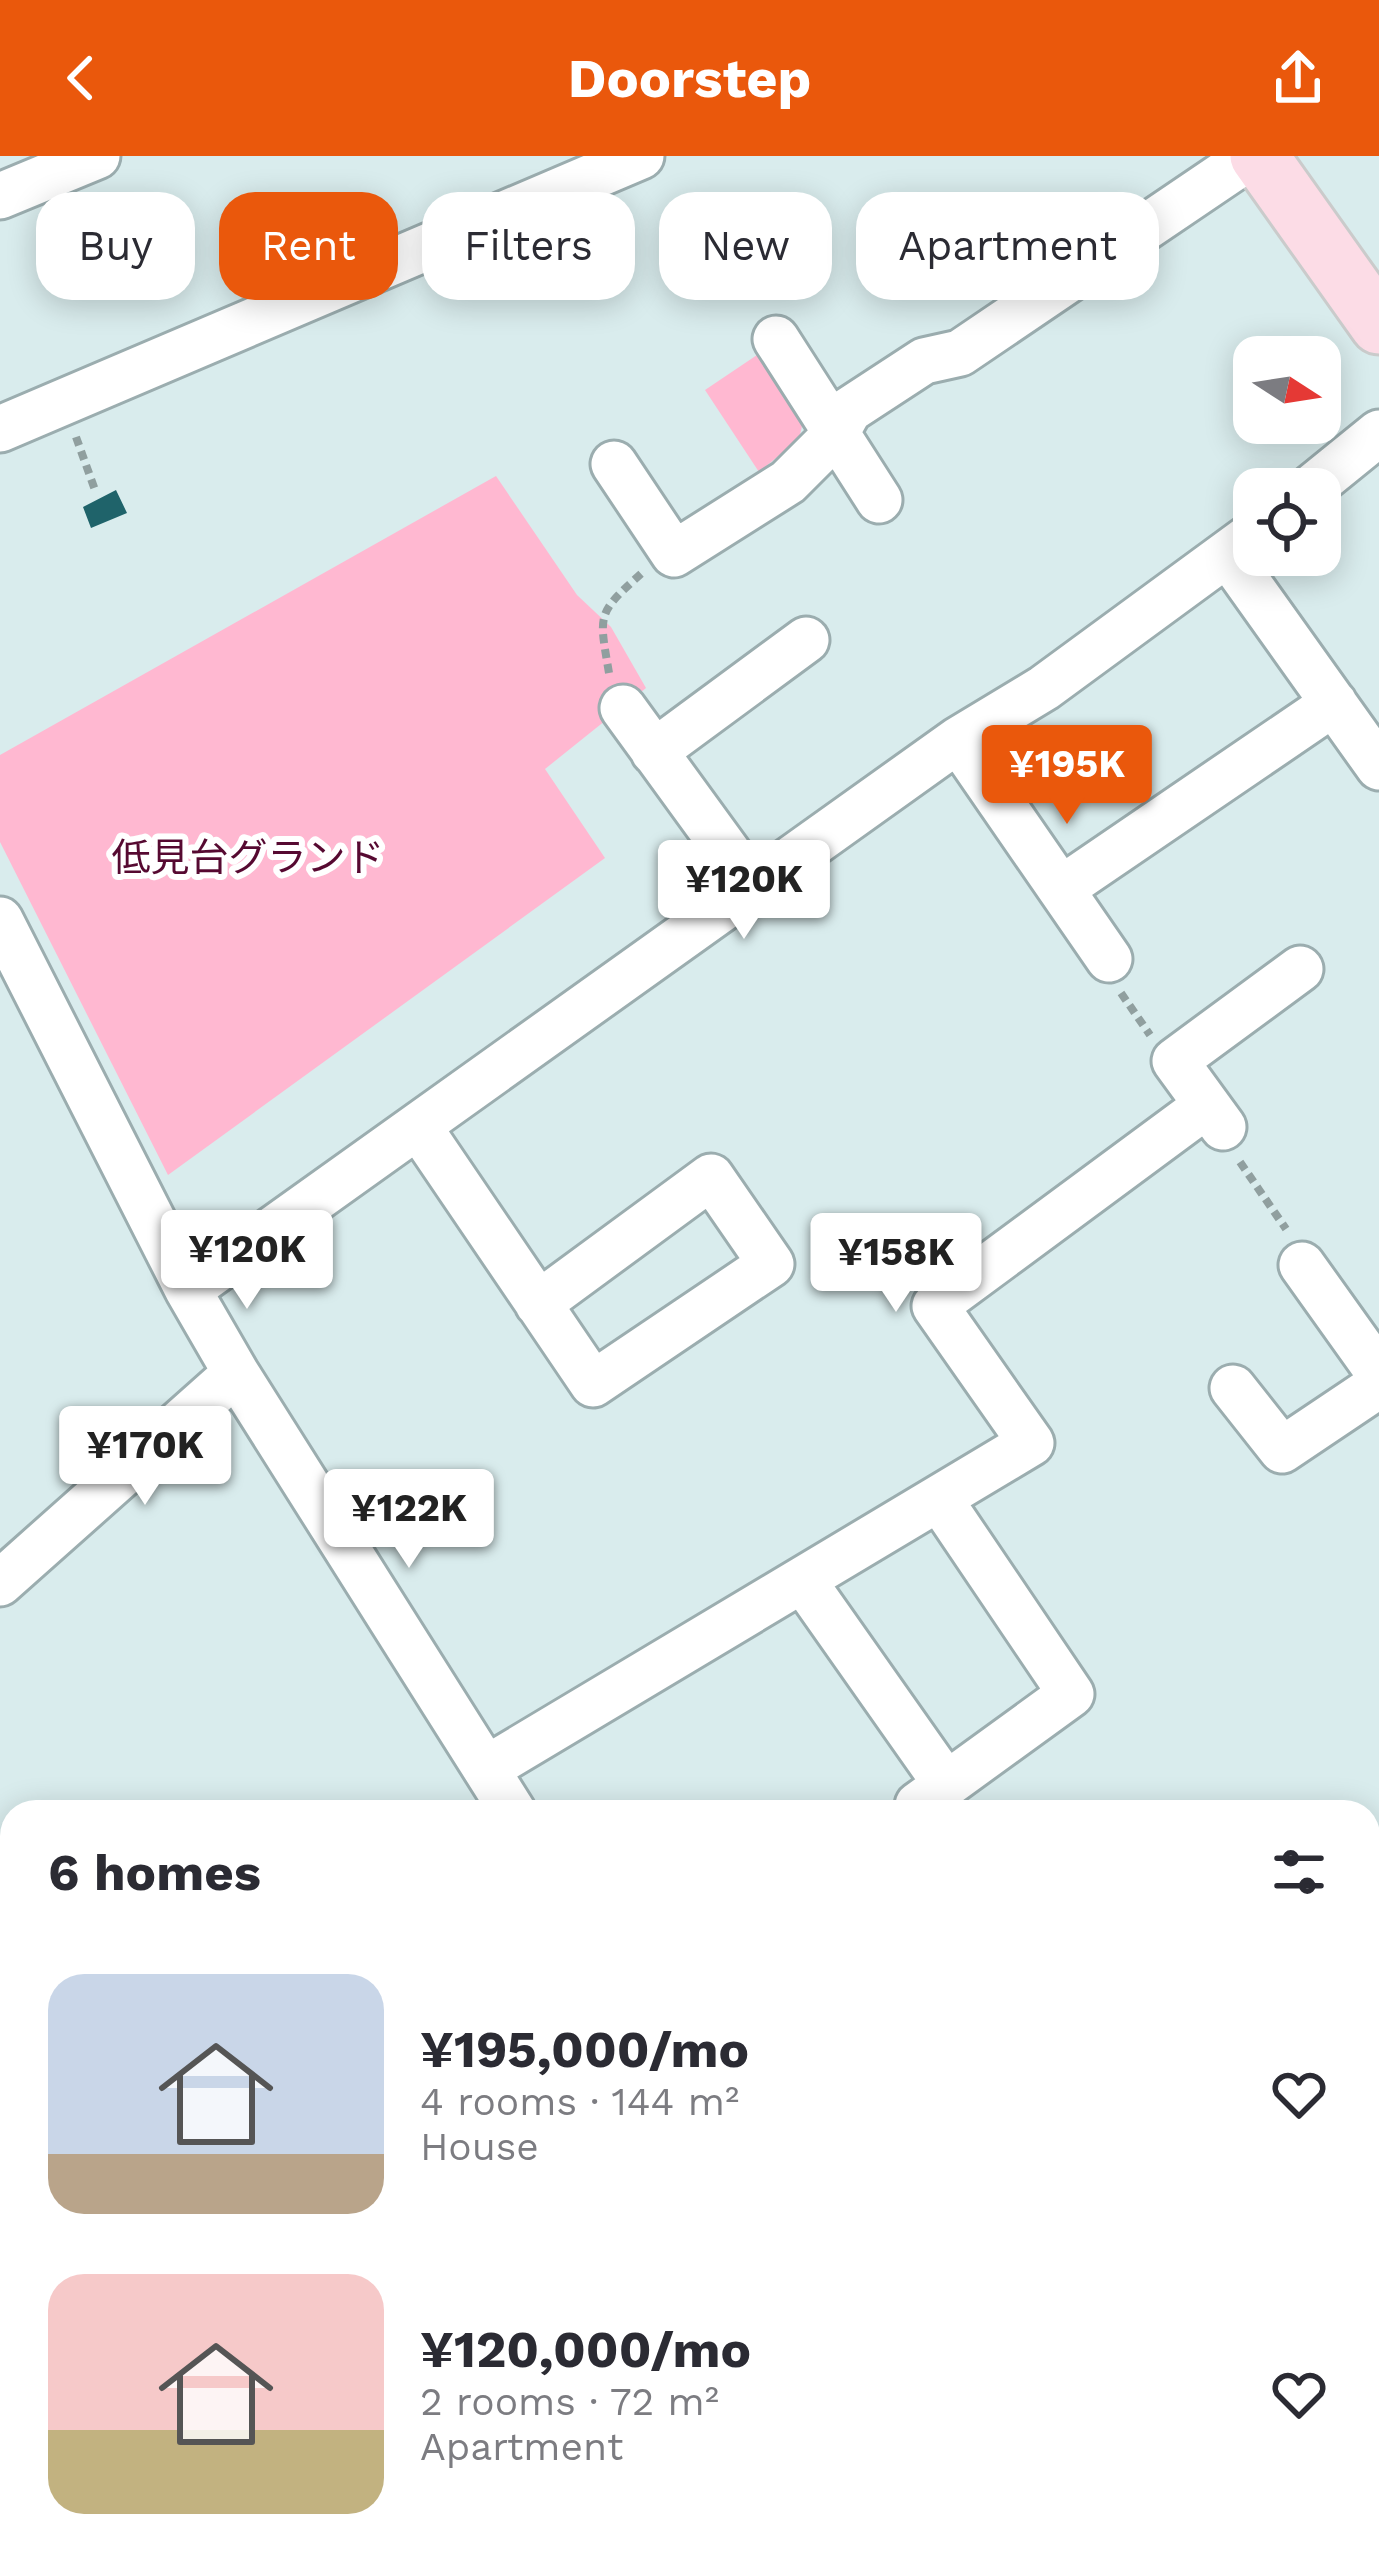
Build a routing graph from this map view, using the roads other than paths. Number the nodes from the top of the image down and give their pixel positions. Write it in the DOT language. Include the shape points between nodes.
graph roads {
  1 [pos="97,156"];
  2 [pos="641,156"];
  3 [pos="1255,156"];
  4 [pos="0,196"];
  5 [pos="1379,325"];
  6 [pos="776,339"];
  7 [pos="0,429"];
  8 [pos="1379,433"];
  9 [pos="835,435"];
  10 [pos="614,464"];
  11 [pos="1336,468"];
  12 [pos="879,500"];
  13 [pos="1233,550"];
  14 [pos="1260,576"];
  15 [pos="806,640"];
  16 [pos="1334,703"];
  17 [pos="623,708"];
  18 [pos="958,740"];
  19 [pos="654,752"];
  20 [pos="1379,767"];
  21 [pos="753,887"];
  22 [pos="1060,889"];
  23 [pos="0,920"];
  24 [pos="1109,959"];
  25 [pos="1300,969"];
  26 [pos="418,1126"];
  27 [pos="1302,1265"];
  28 [pos="188,1290"];
  29 [pos="538,1304"];
  30 [pos="1379,1372"];
  31 [pos="236,1373"];
  32 [pos="1379,1385"];
  33 [pos="1233,1388"];
  34 [pos="940,1500"];
  35 [pos="0,1583"];
  36 [pos="795,1588"];
  37 [pos="486,1769"];
  38 [pos="506,1800"];
  1 -- 4 [label="street"];
  2 -- 7 [label="street"];
  3 -- 5 [label="main road"];
  3 -- 9 [label="street" via="960,353 924,361 849,410"];
  6 -- 9 [label="street"];
  8 -- 11 [label="street"];
  9 -- 10 [label="street" via="788,482 674,554"];
  9 -- 12 [label="street"];
  13 -- 18 [label="street"];
  14 -- 16 [label="street"];
  15 -- 19 [label="street"];
  16 -- 20 [label="street"];
  16 -- 22 [label="street"];
  17 -- 19 [label="street"];
  18 -- 21 [label="street"];
  18 -- 22 [label="street"];
  19 -- 21 [label="street"];
  21 -- 26 [label="street"];
  22 -- 24 [label="street"];
  23 -- 28 [label="street"];
  25 -- 34 [label="street" via="1175,1061 1215,1116 935,1306 1031,1443"];
  26 -- 28 [label="street"];
  26 -- 29 [label="street"];
  27 -- 30 [label="street"];
  28 -- 31 [label="street"];
  29 -- 29 [label="street" via="592,1384 771,1264 710,1177"];
  31 -- 35 [label="street"];
  31 -- 37 [label="street"];
  32 -- 33 [label="street" via="1282,1450"];
  34 -- 36 [label="street"];
  34 -- 36 [label="street" via="1071,1694 932,1794"];
  36 -- 37 [label="street"];
  37 -- 38 [label="street"];
}
